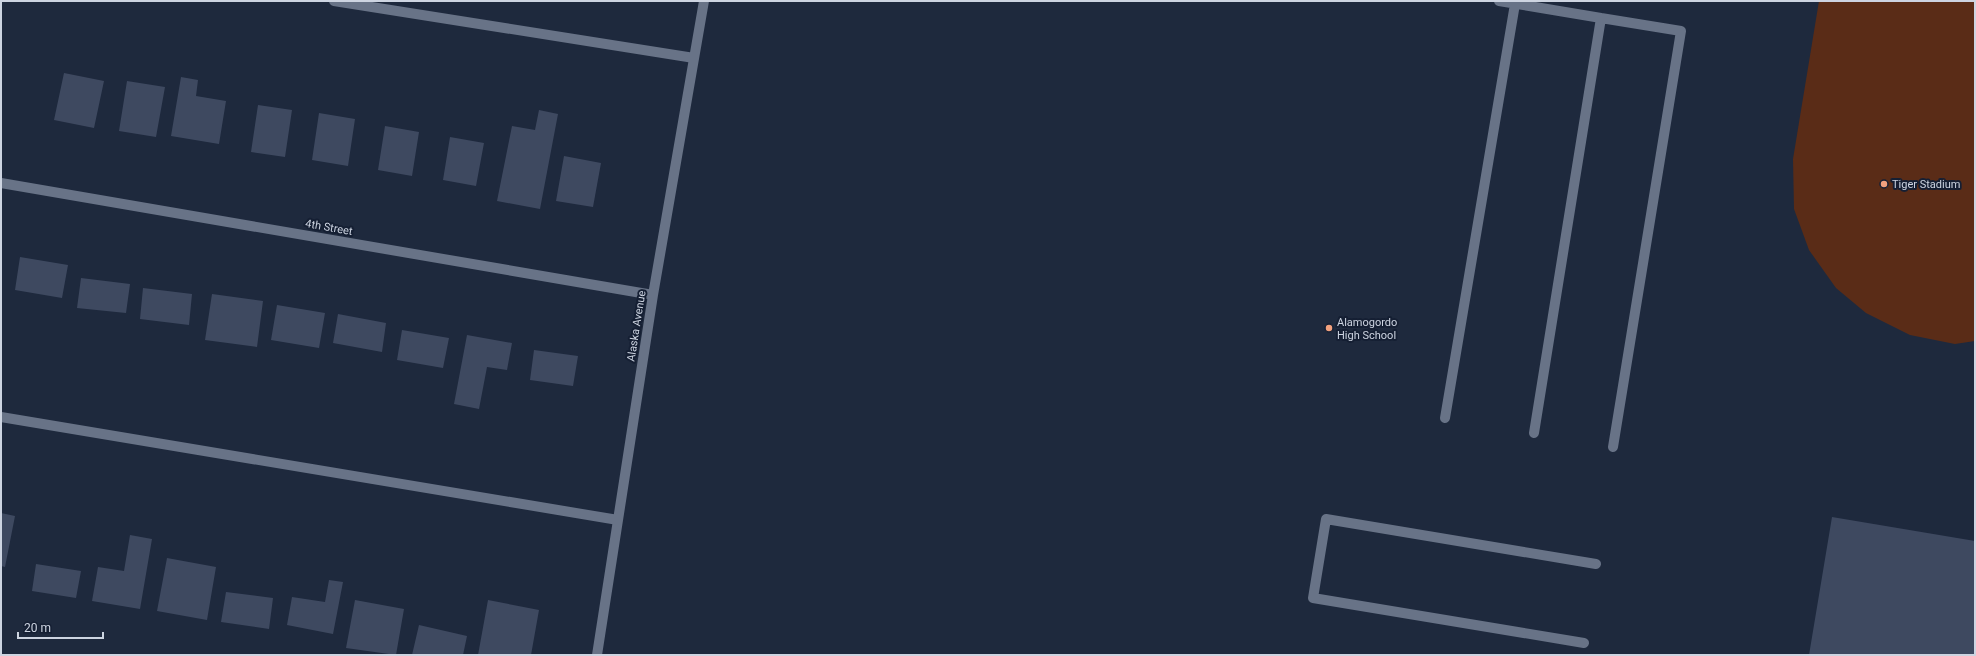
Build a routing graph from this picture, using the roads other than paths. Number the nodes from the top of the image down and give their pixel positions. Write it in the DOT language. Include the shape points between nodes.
graph roads {
  1 [pos="334,1"];
  2 [pos="704,1"];
  3 [pos="1499,1"];
  4 [pos="1515,4"];
  5 [pos="1601,18"];
  6 [pos="694,58"];
  7 [pos="1,182"];
  8 [pos="653,295"];
  9 [pos="1,416"];
  10 [pos="1445,418"];
  11 [pos="1534,433"];
  12 [pos="1613,447"];
  13 [pos="618,520"];
  14 [pos="1596,564"];
  15 [pos="1584,643"];
  16 [pos="597,655"];
  1 -- 6 [label="street"];
  2 -- 6 [label="street, Alaska Avenue"];
  3 -- 4 [label="street"];
  4 -- 5 [label="street"];
  4 -- 10 [label="street"];
  5 -- 11 [label="street"];
  5 -- 12 [label="street" via="1680,31"];
  6 -- 8 [label="street, Alaska Avenue"];
  7 -- 8 [label="street, 4th Street"];
  8 -- 13 [label="street, Alaska Avenue"];
  9 -- 13 [label="street"];
  13 -- 16 [label="street, Alaska Avenue"];
  14 -- 15 [label="street" via="1326,519 1313,598"];
}
